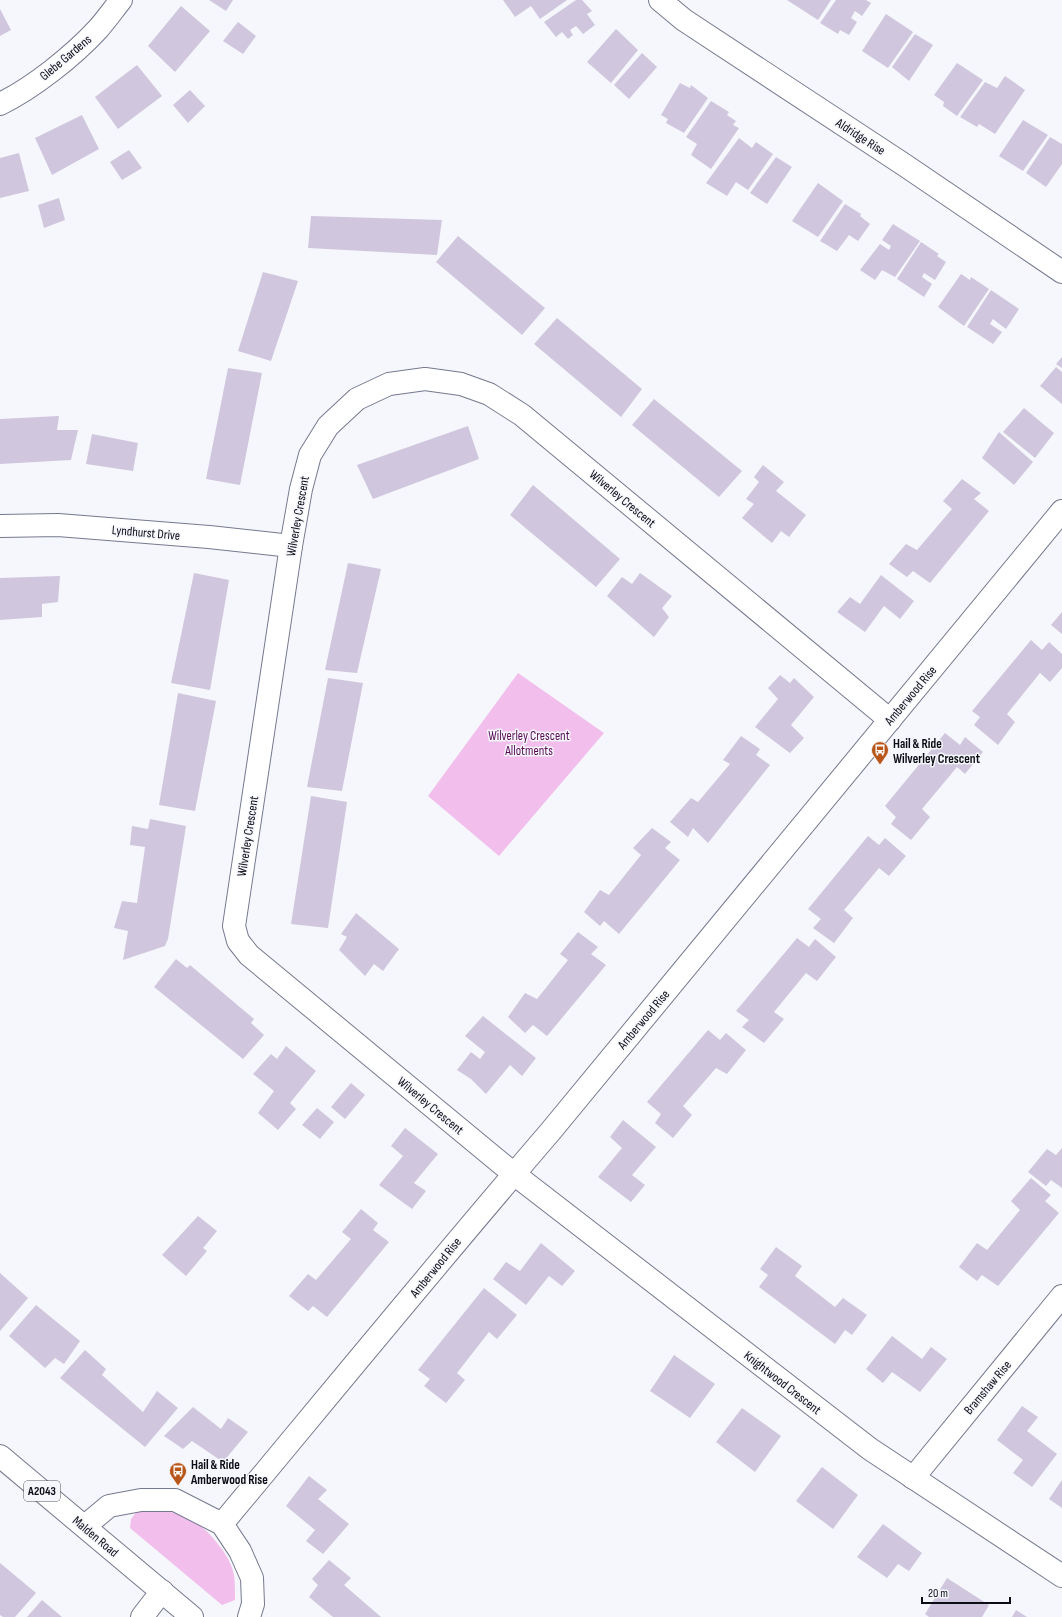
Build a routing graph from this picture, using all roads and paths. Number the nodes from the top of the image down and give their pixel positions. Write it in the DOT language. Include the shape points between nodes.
graph roads {
  1 [pos="121,0"];
  2 [pos="660,0"];
  3 [pos="0,104"];
  4 [pos="1062,272"];
  5 [pos="1062,511"];
  6 [pos="0,526"];
  7 [pos="291,546"];
  8 [pos="890,720"];
  9 [pos="514,1174"];
  10 [pos="1062,1296"];
  11 [pos="0,1456"];
  12 [pos="913,1478"];
  13 [pos="222,1524"];
  14 [pos="85,1526"];
  15 [pos="1062,1576"];
  16 [pos="162,1591"];
  17 [pos="142,1617"];
  18 [pos="192,1617"];
  19 [pos="249,1617"];
  1 -- 3 [label="street, Glebe Gardens" via="98,29 72,54"];
  2 -- 4 [label="street, Aldridge Rise" via="684,20"];
  5 -- 8 [label="street, Amberwood Rise"];
  6 -- 7 [label="street, Lyndhurst Drive" via="58,525"];
  7 -- 8 [label="street, Wilverley Crescent" via="310,455 328,426 357,399 389,384 425,379 461,384 489,394 522,414"];
  7 -- 9 [label="street, Wilverley Crescent" via="234,926 238,941 255,960"];
  8 -- 9 [label="street, Amberwood Rise"];
  9 -- 12 [label="street, Knightwood Crescent" via="870,1449"];
  9 -- 13 [label="street, Amberwood Rise"];
  10 -- 12 [label="street, Bramshaw Rise"];
  11 -- 14 [label="street, Malden Road / A2043"];
  12 -- 15 [label="street, Knightwood Crescent"];
  13 -- 14 [label="street" via="175,1500 141,1500 109,1506"];
  13 -- 19 [label="street" via="240,1551 252,1578 253,1604"];
  14 -- 16 [label="street, Malden Road / A2043"];
  16 -- 17 [label="street"];
  16 -- 18 [label="street, Malden Road / A2043"];
}
